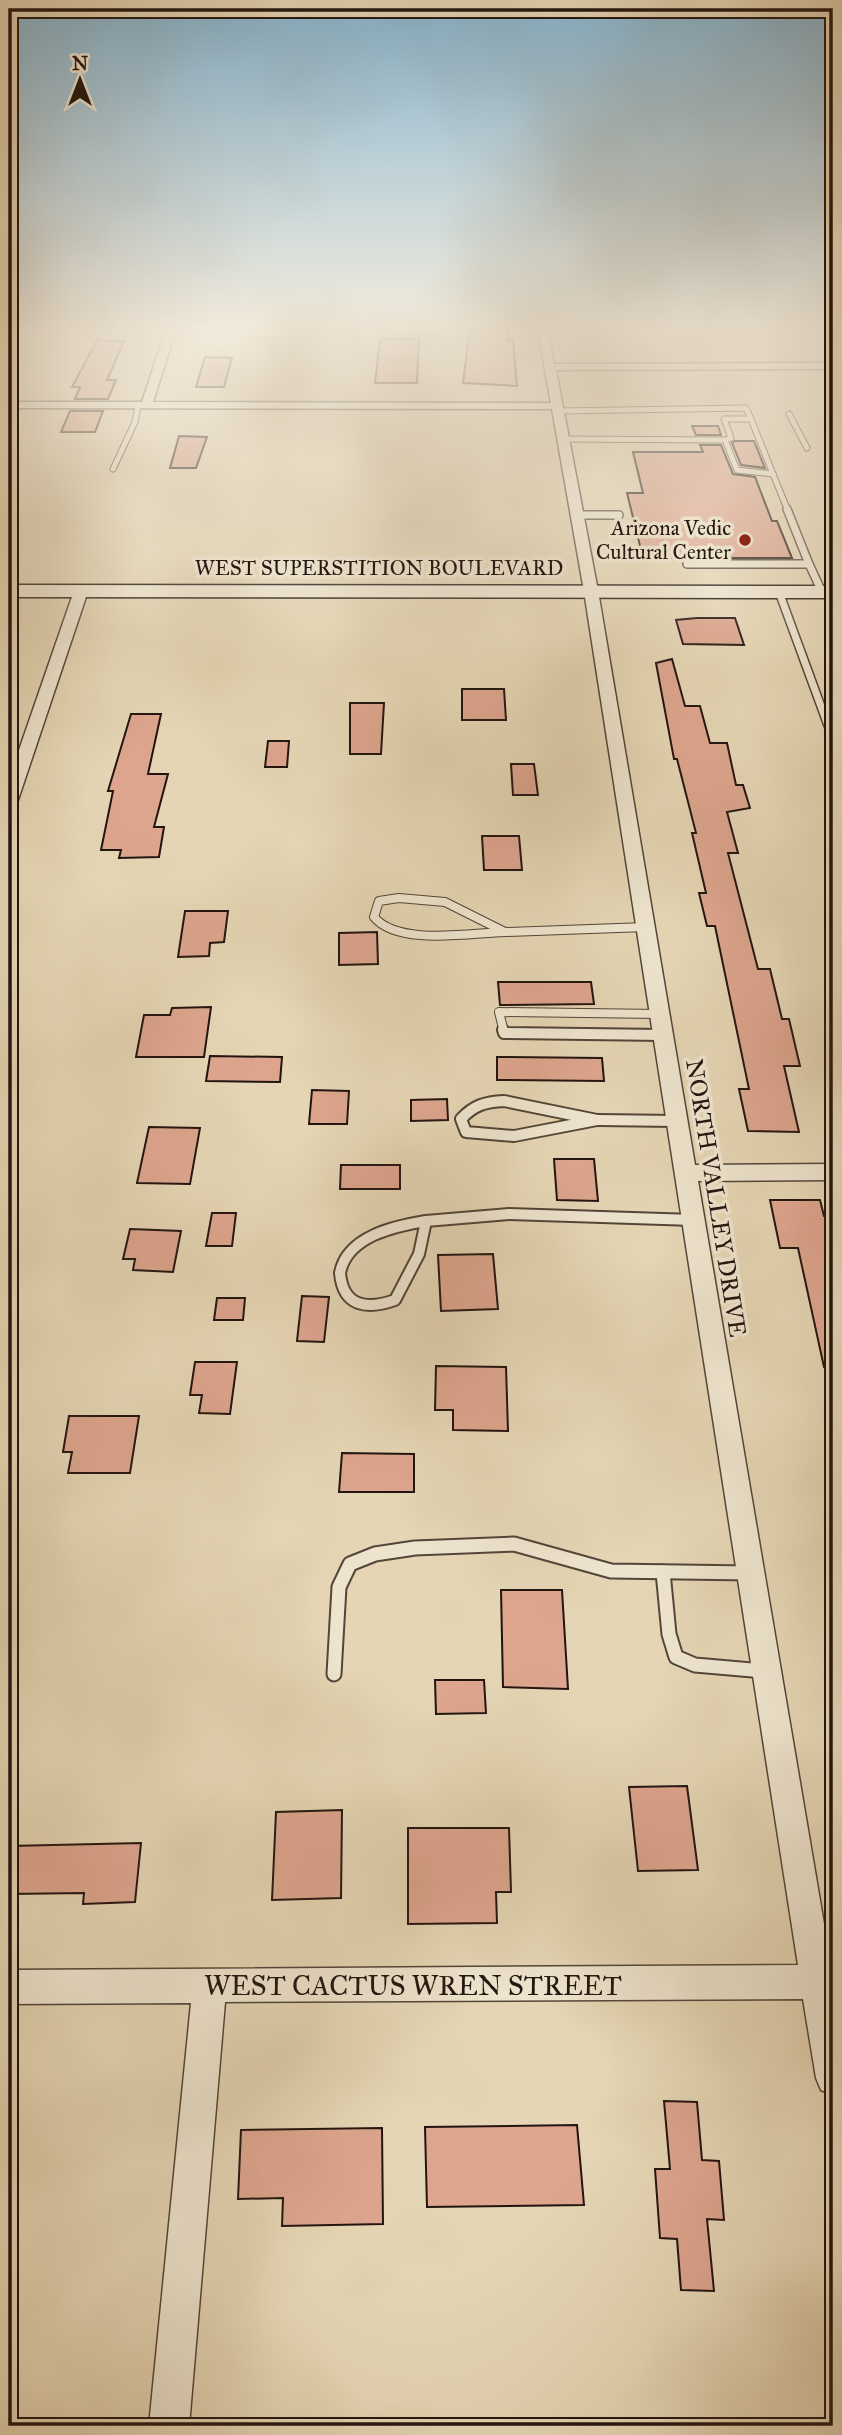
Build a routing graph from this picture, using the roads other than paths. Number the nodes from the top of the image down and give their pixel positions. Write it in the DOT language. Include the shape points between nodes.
graph roads {
  1 [pos="562,439"];
  2 [pos="127,440"];
  3 [pos="665,440"];
  4 [pos="725,440"];
  5 [pos="759,440"];
  6 [pos="803,440"];
  7 [pos="807,448"];
  8 [pos="113,469"];
  9 [pos="773,474"];
  10 [pos="577,515"];
  11 [pos="619,515"];
  12 [pos="809,564"];
  13 [pos="687,565"];
  14 [pos="9,591"];
  15 [pos="81,591"];
  16 [pos="591,591"];
  17 [pos="779,592"];
  18 [pos="828,592"];
  19 [pos="833,739"];
  20 [pos="9,803"];
  21 [pos="646,927"];
  22 [pos="505,932"];
  23 [pos="662,1025"];
  24 [pos="597,1121"];
  25 [pos="677,1121"];
  26 [pos="833,1172"];
  27 [pos="685,1173"];
  28 [pos="426,1220"];
  29 [pos="694,1220"];
  30 [pos="663,1572"];
  31 [pos="750,1573"];
  32 [pos="766,1671"];
  33 [pos="334,1674"];
  34 [pos="817,1982"];
  35 [pos="210,1986"];
  36 [pos="9,1987"];
  37 [pos="833,2078"];
  38 [pos="169,2426"];
  1 -- 10 [label="street, NORTH VALLEY DRIVE"];
  2 -- 8 [label="lane"];
  3 -- 4 [label="lane"];
  4 -- 9 [label="lane" via="737,470"];
  5 -- 9 [label="lane"];
  6 -- 7 [label="lane"];
  9 -- 12 [label="lane"];
  10 -- 11 [label="lane"];
  10 -- 16 [label="street, NORTH VALLEY DRIVE"];
  12 -- 13 [label="lane"];
  12 -- 18 [label="lane"];
  14 -- 15 [label="main road, WEST SUPERSTITION BOULEVARD"];
  15 -- 16 [label="main road, WEST SUPERSTITION BOULEVARD"];
  15 -- 20 [label="street"];
  16 -- 17 [label="main road, WEST SUPERSTITION BOULEVARD"];
  16 -- 21 [label="street, NORTH VALLEY DRIVE"];
  17 -- 18 [label="main road, WEST SUPERSTITION BOULEVARD"];
  17 -- 19 [label="lane"];
  21 -- 22 [label="lane"];
  21 -- 23 [label="street, NORTH VALLEY DRIVE"];
  22 -- 22 [label="lane" via="408,936 383,928 374,917 379,901 443,899"];
  23 -- 23 [label="lane" via="499,1012 504,1033"];
  23 -- 25 [label="street, NORTH VALLEY DRIVE"];
  24 -- 24 [label="lane" via="505,1100 467,1108 461,1119 466,1132 481,1138"];
  24 -- 25 [label="lane"];
  25 -- 27 [label="street, NORTH VALLEY DRIVE"];
  26 -- 27 [label="street"];
  27 -- 29 [label="street, NORTH VALLEY DRIVE"];
  28 -- 28 [label="lane" via="362,1240 346,1255 339,1271 341,1287 354,1302 374,1307 395,1300 419,1254"];
  28 -- 29 [label="lane" via="484,1214"];
  29 -- 31 [label="street, NORTH VALLEY DRIVE"];
  30 -- 31 [label="lane"];
  30 -- 32 [label="lane" via="676,1657 695,1665"];
  30 -- 33 [label="lane" via="583,1566 557,1554 514,1545 375,1554 350,1564 339,1587"];
  31 -- 32 [label="street, NORTH VALLEY DRIVE"];
  32 -- 34 [label="street, NORTH VALLEY DRIVE"];
  34 -- 35 [label="street, WEST CACTUS WREN STREET"];
  34 -- 37 [label="street, NORTH VALLEY DRIVE"];
  35 -- 36 [label="street, WEST CACTUS WREN STREET"];
  35 -- 38 [label="street"];
}
